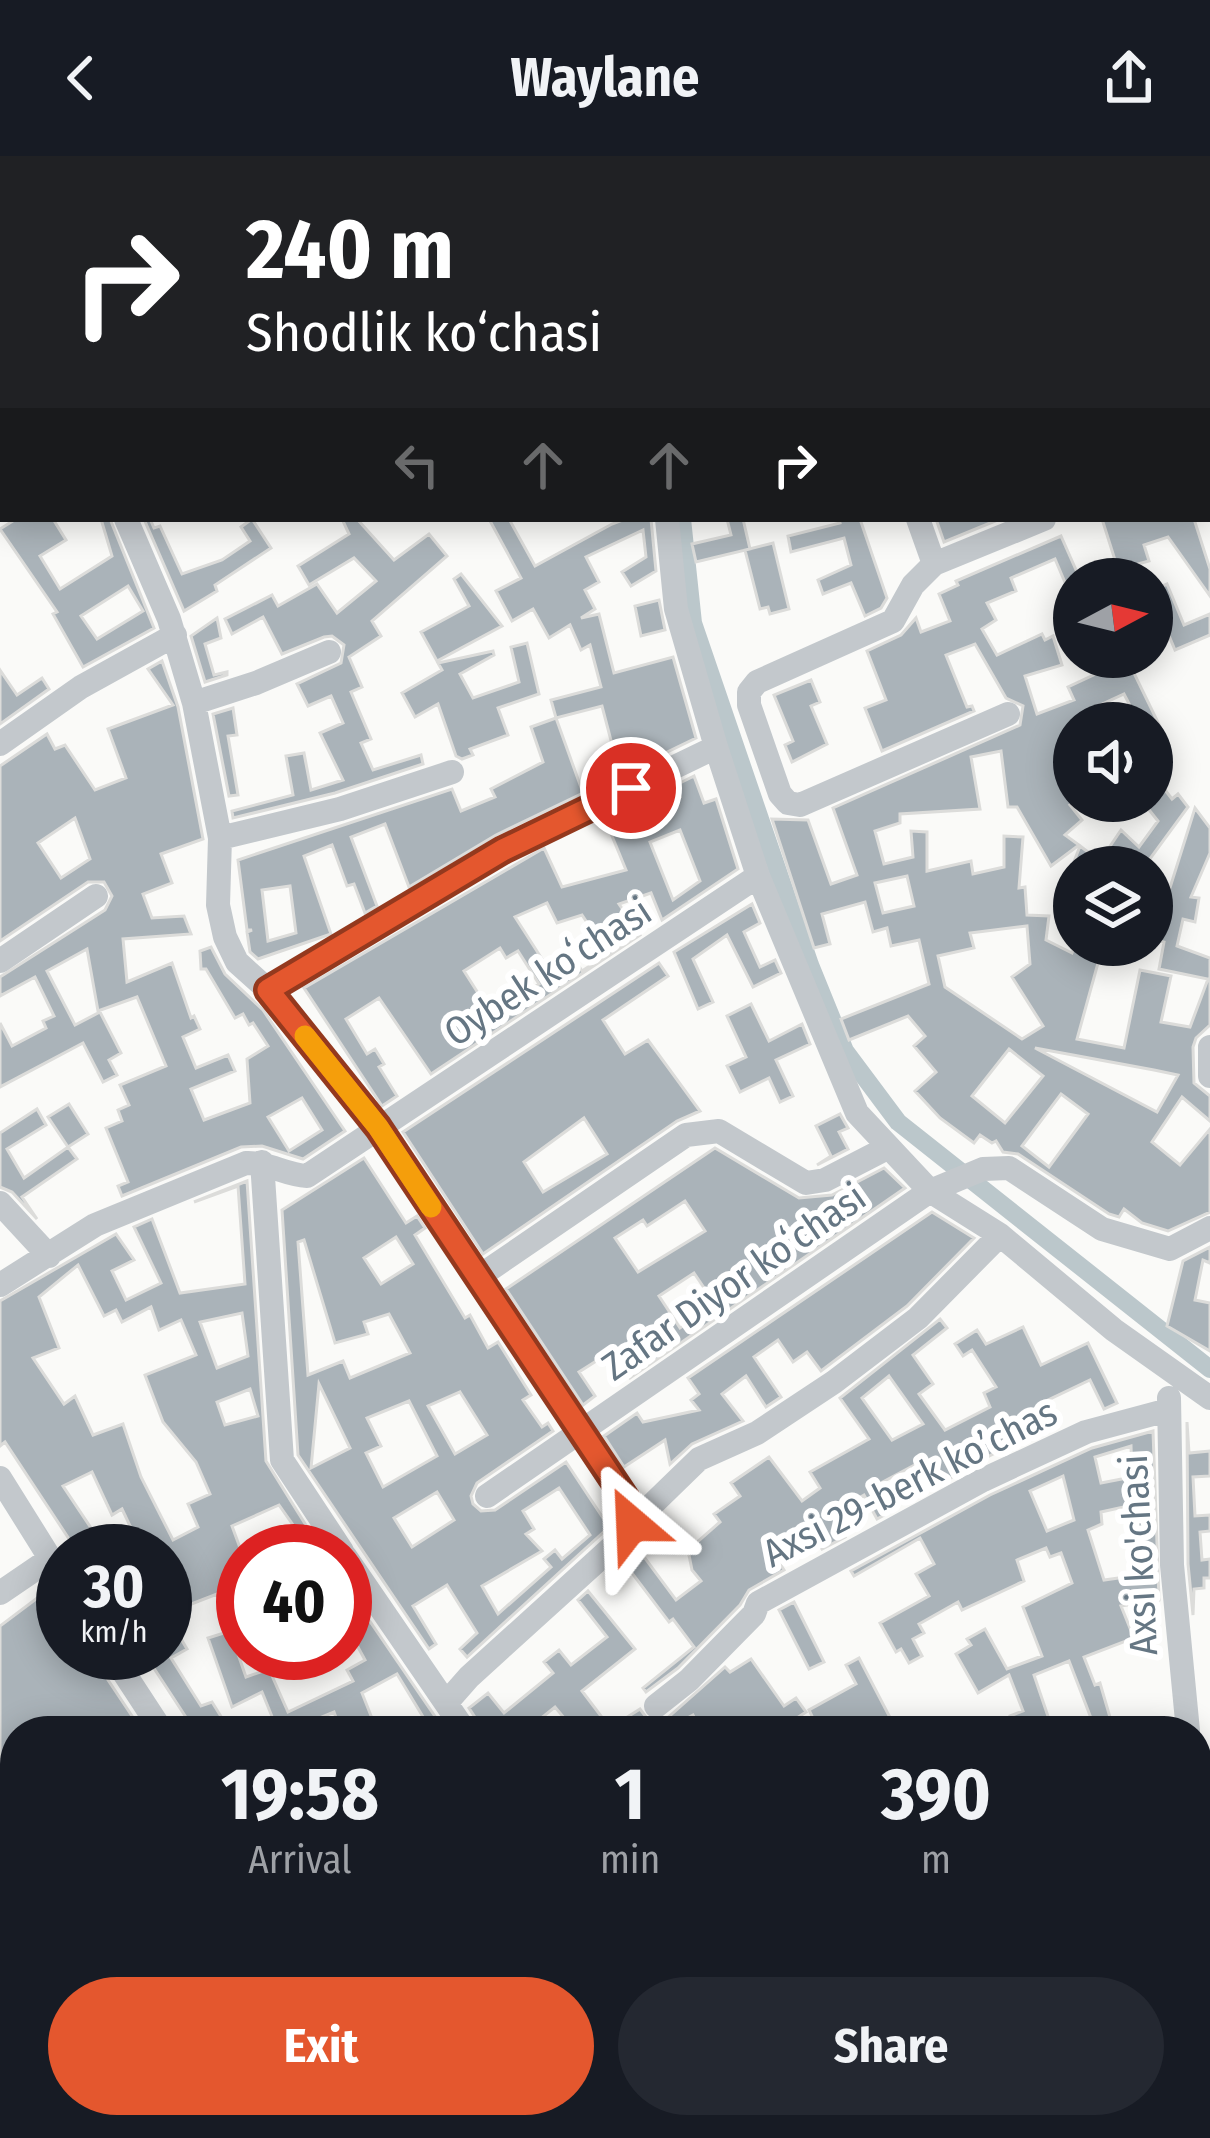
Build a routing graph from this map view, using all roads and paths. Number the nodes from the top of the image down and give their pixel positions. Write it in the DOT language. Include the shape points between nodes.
graph roads {
  1 [pos="126,522"];
  2 [pos="667,522"];
  3 [pos="919,522"];
  4 [pos="1037,522"];
  5 [pos="934,564"];
  6 [pos="175,635"];
  7 [pos="329,652"];
  8 [pos="194,703"];
  9 [pos="748,705"];
  10 [pos="1008,714"];
  11 [pos="710,719"];
  12 [pos="0,744"];
  13 [pos="716,747"];
  14 [pos="452,772"];
  15 [pos="220,838"];
  16 [pos="758,876"];
  17 [pos="96,896"];
  18 [pos="0,961"];
  19 [pos="268,990"];
  20 [pos="1210,1047"];
  21 [pos="1210,1076"];
  22 [pos="378,1127"];
  23 [pos="887,1148"];
  24 [pos="262,1162"];
  25 [pos="937,1188"];
  26 [pos="0,1203"];
  27 [pos="1210,1228"];
  28 [pos="1000,1235"];
  29 [pos="49,1256"];
  30 [pos="477,1278"];
  31 [pos="0,1285"];
  32 [pos="1172,1374"];
  33 [pos="1210,1398"];
  34 [pos="1168,1410"];
  35 [pos="579,1432"];
  36 [pos="0,1478"];
  37 [pos="487,1496"];
  38 [pos="324,1524"];
  39 [pos="632,1524"];
  40 [pos="36,1536"];
  41 [pos="36,1578"];
  42 [pos="0,1593"];
  43 [pos="372,1595"];
  44 [pos="129,1680"];
  45 [pos="447,1702"];
  46 [pos="656,1706"];
  47 [pos="152,1716"];
  48 [pos="456,1716"];
  49 [pos="1187,1716"];
  1 -- 6 [label="street"];
  2 -- 11 [label="street" via="676,609"];
  3 -- 5 [label="street"];
  4 -- 5 [label="street"];
  5 -- 9 [label="street" via="893,621 758,682"];
  6 -- 8 [label="street"];
  6 -- 12 [label="street"];
  7 -- 8 [label="street"];
  8 -- 15 [label="street"];
  9 -- 10 [label="street" via="780,794 800,805"];
  9 -- 11 [label="street"];
  11 -- 13 [label="street"];
  13 -- 16 [label="street"];
  13 -- 19 [label="street" via="503,850"];
  14 -- 15 [label="street"];
  15 -- 19 [label="street" via="224,937"];
  16 -- 22 [label="street, Oybek koʻchasi"];
  16 -- 23 [label="street" via="857,1112"];
  17 -- 18 [label="street"];
  19 -- 22 [label="street"];
  20 -- 21 [label="street"];
  22 -- 24 [label="street, Oybek koʻchasi" via="307,1176"];
  22 -- 30 [label="street"];
  23 -- 25 [label="street"];
  23 -- 30 [label="street" via="806,1183 719,1131 686,1135"];
  24 -- 29 [label="street" via="140,1204"];
  24 -- 38 [label="street" via="282,1460"];
  25 -- 27 [label="street, Zafar Diyor koʻchasi" via="1009,1168 1102,1229 1170,1249"];
  25 -- 28 [label="street"];
  25 -- 35 [label="street, Zafar Diyor koʻchasi"];
  26 -- 29 [label="street"];
  28 -- 32 [label="street"];
  28 -- 39 [label="street" via="918,1318 757,1432 699,1459"];
  29 -- 31 [label="street"];
  30 -- 35 [label="street"];
  32 -- 33 [label="street"];
  32 -- 34 [label="street, Axsi ko'chasi"];
  34 -- 46 [label="street, Аxsi 29-berk koʼchas" via="1086,1432 983,1480 758,1603"];
  34 -- 49 [label="street, Axsi ko'chasi"];
  35 -- 37 [label="street, Zafar Diyor koʻchasi"];
  35 -- 39 [label="street" via="628,1502"];
  36 -- 40 [label="street"];
  39 -- 45 [label="street"];
  41 -- 42 [label="street"];
  43 -- 45 [label="street"];
  44 -- 47 [label="street"];
  45 -- 48 [label="street"];
}
